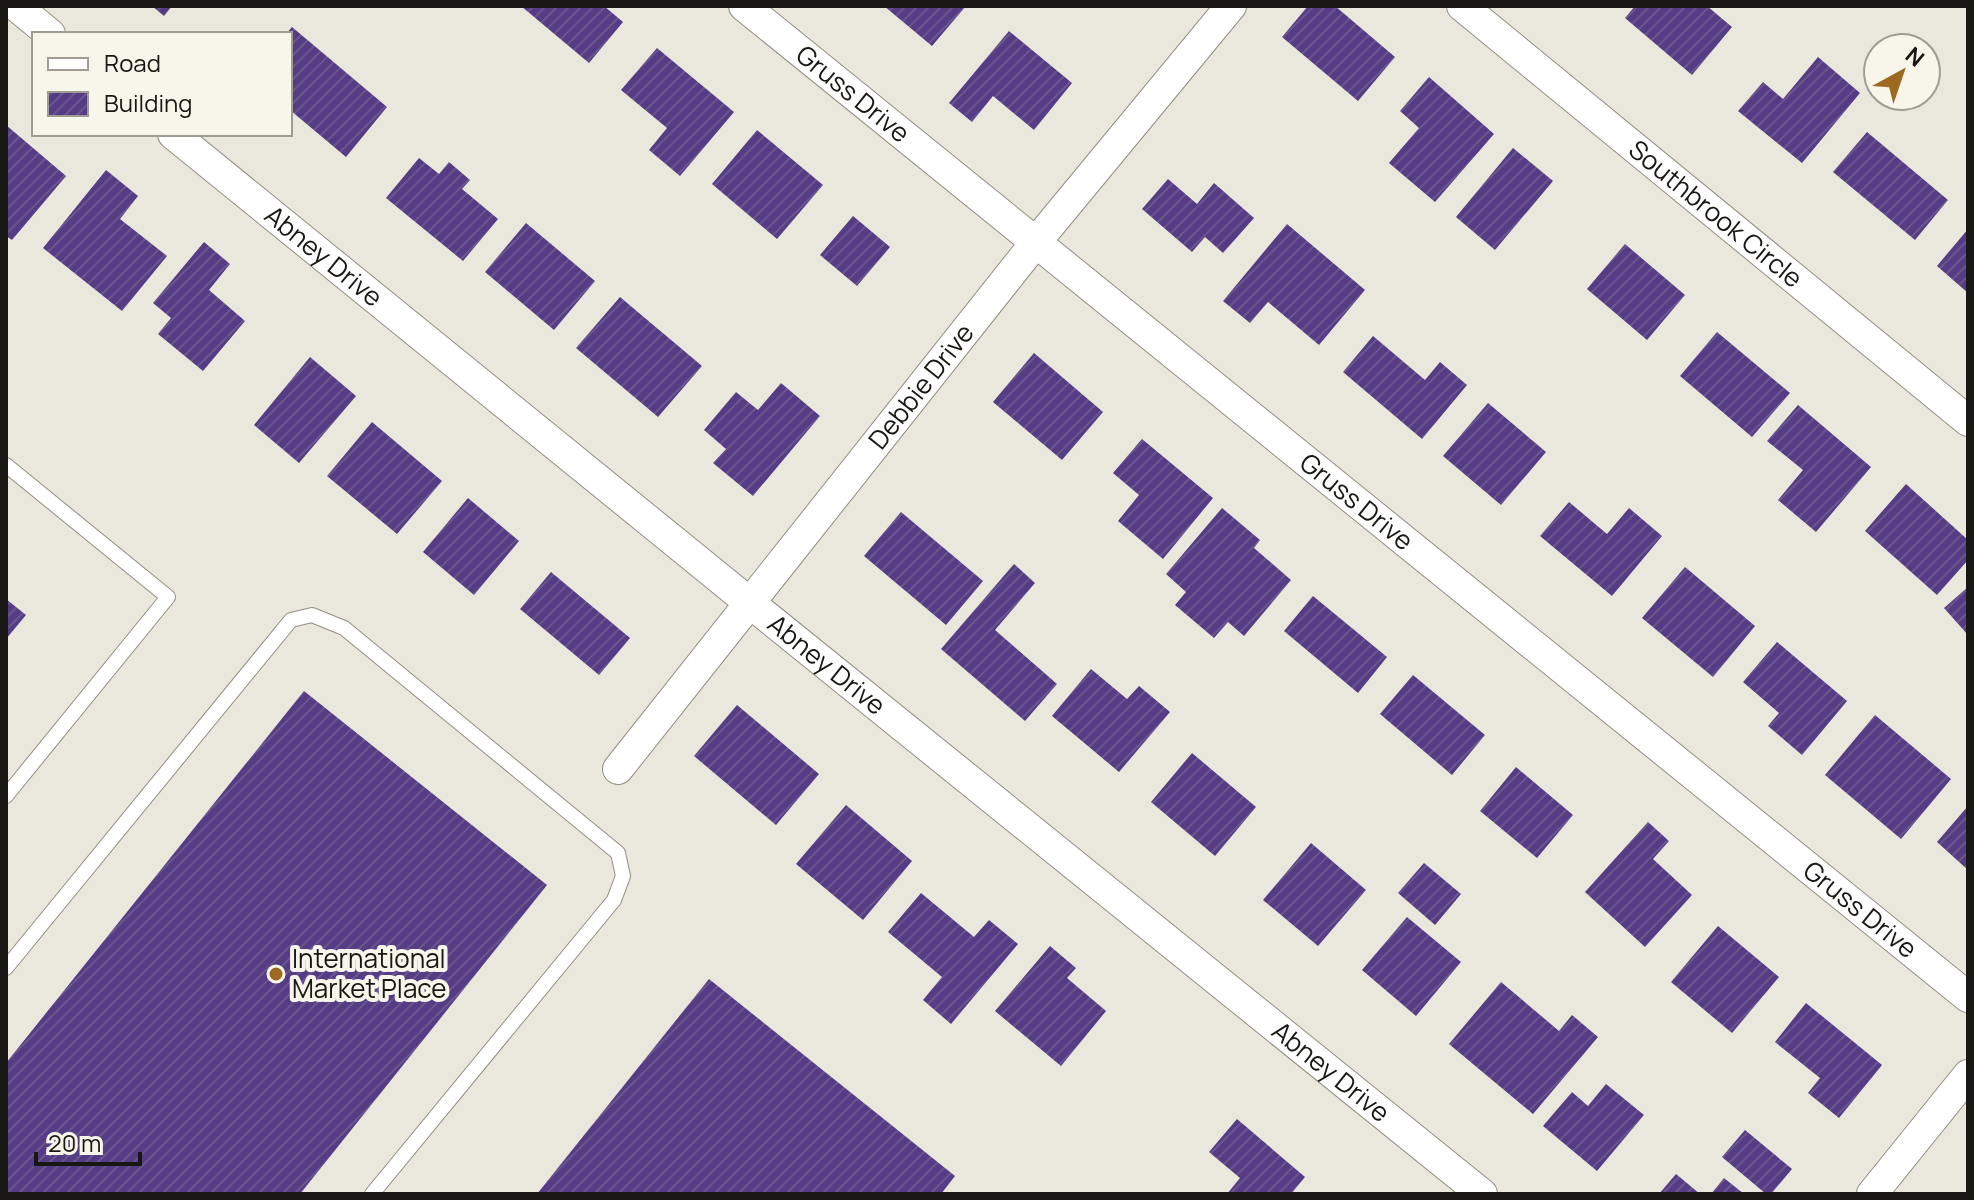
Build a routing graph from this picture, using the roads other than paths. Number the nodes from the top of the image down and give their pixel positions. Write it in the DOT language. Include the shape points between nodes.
graph roads {
  1 [pos="16,6"];
  2 [pos="744,6"];
  3 [pos="1231,6"];
  4 [pos="1462,6"];
  5 [pos="48,32"];
  6 [pos="175,136"];
  7 [pos="1036,242"];
  8 [pos="1968,421"];
  9 [pos="6,465"];
  10 [pos="750,603"];
  11 [pos="618,769"];
  12 [pos="12,777"];
  13 [pos="6,796"];
  14 [pos="6,968"];
  15 [pos="1968,997"];
  16 [pos="1968,1075"];
  17 [pos="372,1194"];
  18 [pos="1482,1194"];
  19 [pos="1872,1194"];
  1 -- 5 [label="street"];
  2 -- 7 [label="street, Gruss Drive"];
  3 -- 7 [label="street, Debbie Drive"];
  4 -- 8 [label="street, Southbrook Circle"];
  6 -- 10 [label="street, Abney Drive"];
  7 -- 10 [label="street, Debbie Drive"];
  7 -- 15 [label="street, Gruss Drive"];
  9 -- 12 [label="lane" via="168,597"];
  10 -- 11 [label="street, Debbie Drive"];
  10 -- 18 [label="street, Abney Drive"];
  12 -- 13 [label="lane"];
  14 -- 17 [label="lane" via="291,620 312,615 344,628 618,853 623,876 614,900"];
  16 -- 19 [label="street"];
}
